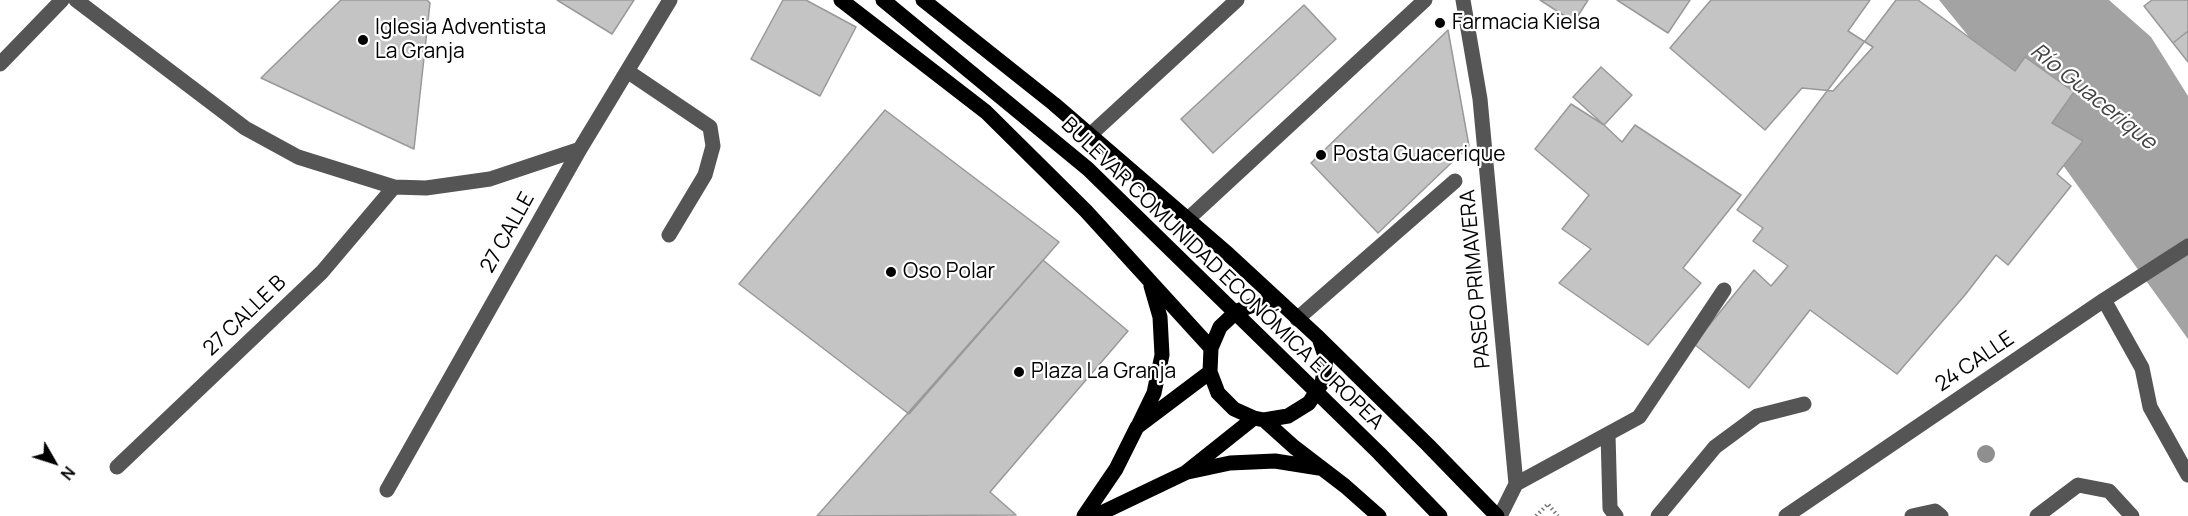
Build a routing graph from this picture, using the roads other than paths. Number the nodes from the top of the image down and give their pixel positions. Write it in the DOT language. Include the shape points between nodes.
graph roads {
  1 [pos="63,0"];
  2 [pos="76,0"];
  3 [pos="670,0"];
  4 [pos="841,0"];
  5 [pos="882,0"];
  6 [pos="923,0"];
  7 [pos="1237,0"];
  8 [pos="1425,0"];
  9 [pos="1464,0"];
  10 [pos="0,64"];
  11 [pos="627,71"];
  12 [pos="1090,135"];
  13 [pos="580,149"];
  14 [pos="1455,181"];
  15 [pos="394,187"];
  16 [pos="1188,219"];
  17 [pos="669,235"];
  18 [pos="2188,246"];
  19 [pos="1149,280"];
  20 [pos="1725,290"];
  21 [pos="2104,300"];
  22 [pos="1281,304"];
  23 [pos="1298,319"];
  24 [pos="1319,338"];
  25 [pos="1211,348"];
  26 [pos="1210,372"];
  27 [pos="1804,404"];
  28 [pos="1259,419"];
  29 [pos="1137,427"];
  30 [pos="1608,434"];
  31 [pos="117,467"];
  32 [pos="1321,468"];
  33 [pos="1185,472"];
  34 [pos="2188,475"];
  35 [pos="1516,484"];
  36 [pos="387,490"];
  37 [pos="1084,516"];
  38 [pos="1095,516"];
  39 [pos="1379,516"];
  40 [pos="1440,516"];
  41 [pos="1498,516"];
  42 [pos="1616,516"];
  43 [pos="1658,516"];
  44 [pos="1786,516"];
  45 [pos="1912,516"];
  46 [pos="1941,516"];
  47 [pos="2037,516"];
  48 [pos="2132,516"];
  1 -- 10 [label="street"];
  2 -- 15 [label="street" via="245,128 298,157"];
  3 -- 11 [label="street, 27 CALLE"];
  4 -- 19 [label="main road" via="986,112"];
  5 -- 40 [label="main road, BULEVAR COMUNIDAD ECONÓMICA EUROPEA" via="1088,169"];
  6 -- 12 [label="main road, BULEVAR COMUNIDAD ECONÓMICA EUROPEA"];
  7 -- 12 [label="street"];
  8 -- 16 [label="street"];
  9 -- 35 [label="street, PASEO PRIMAVERA" via="1480,99"];
  11 -- 13 [label="street, 27 CALLE"];
  11 -- 17 [label="street" via="710,127 713,146 705,175"];
  12 -- 16 [label="main road, BULEVAR COMUNIDAD ECONÓMICA EUROPEA"];
  13 -- 15 [label="street" via="490,178 426,188"];
  13 -- 36 [label="street, 27 CALLE"];
  14 -- 23 [label="street"];
  15 -- 31 [label="street, 27 CALLE B" via="322,272"];
  16 -- 22 [label="main road, BULEVAR COMUNIDAD ECONÓMICA EUROPEA"];
  18 -- 21 [label="street, 24 CALLE"];
  19 -- 25 [label="main road"];
  19 -- 29 [label="main road" via="1160,316 1162,355 1154,393"];
  20 -- 30 [label="street" via="1639,417"];
  21 -- 34 [label="street" via="2142,368 2150,407"];
  21 -- 44 [label="street, 24 CALLE"];
  22 -- 23 [label="main road"];
  22 -- 25 [label="main road" via="1259,303 1237,311 1220,327"];
  23 -- 24 [label="main road"];
  24 -- 28 [label="main road" via="1326,359 1322,383 1309,403 1288,416"];
  24 -- 41 [label="main road, BULEVAR COMUNIDAD ECONÓMICA EUROPEA"];
  25 -- 26 [label="main road"];
  26 -- 28 [label="main road" via="1218,393 1234,409"];
  26 -- 29 [label="main road"];
  27 -- 43 [label="street" via="1757,416 1715,447"];
  28 -- 32 [label="main road"];
  28 -- 33 [label="main road"];
  29 -- 37 [label="main road" via="1116,469"];
  30 -- 35 [label="street"];
  30 -- 42 [label="street" via="1610,508"];
  32 -- 33 [label="main road" via="1275,461 1230,463"];
  32 -- 39 [label="main road"];
  33 -- 38 [label="main road"];
  35 -- 41 [label="street"];
  45 -- 46 [label="street" via="1935,511"];
  47 -- 48 [label="street" via="2078,485 2109,491"];
}
